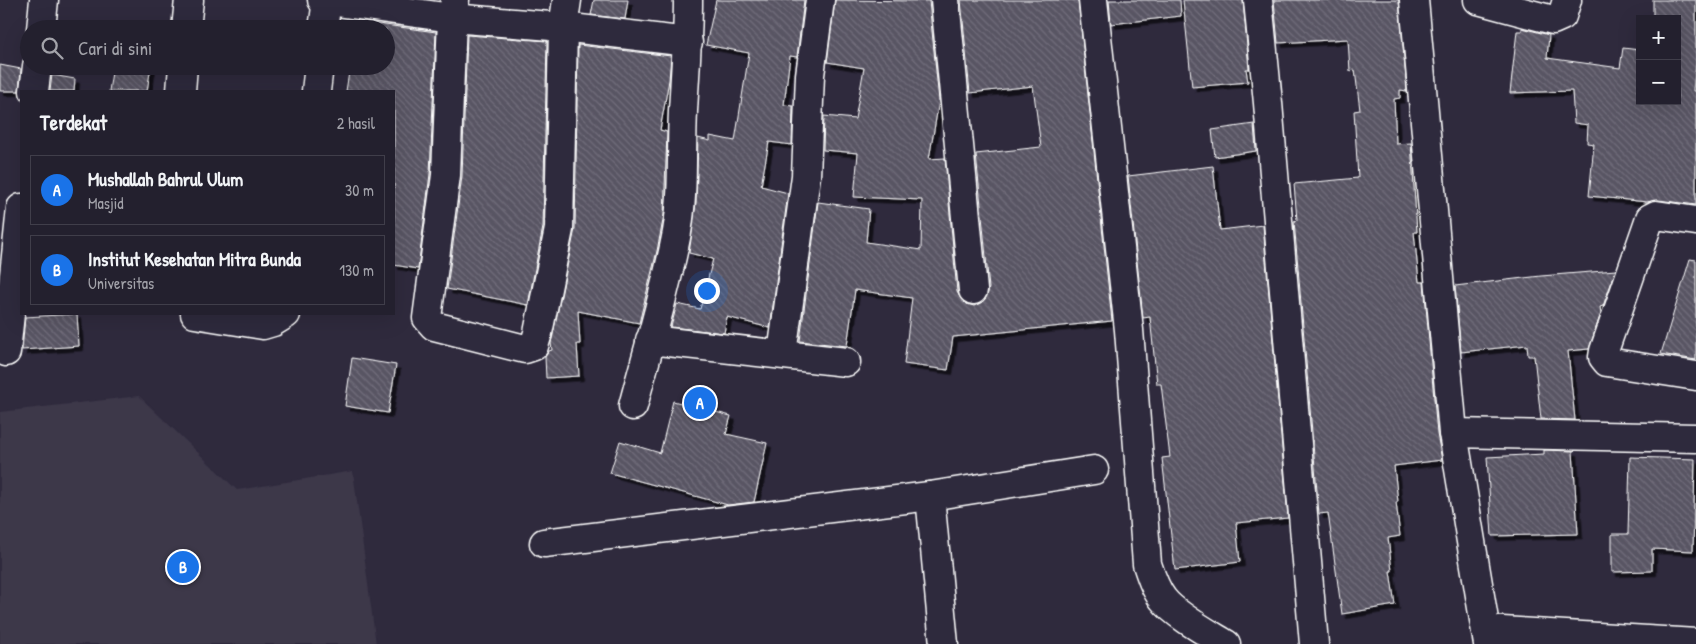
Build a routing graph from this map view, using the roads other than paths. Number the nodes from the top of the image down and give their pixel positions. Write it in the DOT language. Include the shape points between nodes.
graph roads {
  1 [pos="44,0"];
  2 [pos="188,0"];
  3 [pos="322,0"];
  4 [pos="327,0"];
  5 [pos="567,0"];
  6 [pos="688,0"];
  7 [pos="820,0"];
  8 [pos="944,0"];
  9 [pos="1093,0"];
  10 [pos="1258,0"];
  11 [pos="1414,0"];
  12 [pos="1478,0"];
  13 [pos="1567,0"];
  14 [pos="453,9"];
  15 [pos="42,20"];
  16 [pos="187,20"];
  17 [pos="324,20"];
  18 [pos="563,27"];
  19 [pos="688,42"];
  20 [pos="36,75"];
  21 [pos="182,75"];
  22 [pos="318,75"];
  23 [pos="34,90"];
  24 [pos="180,90"];
  25 [pos="316,90"];
  26 [pos="20,218"];
  27 [pos="1696,221"];
  28 [pos="973,290"];
  29 [pos="201,315"];
  30 [pos="284,315"];
  31 [pos="650,340"];
  32 [pos="6,352"];
  33 [pos="782,354"];
  34 [pos="846,362"];
  35 [pos="1696,376"];
  36 [pos="633,406"];
  37 [pos="1453,433"];
  38 [pos="1696,438"];
  39 [pos="1094,470"];
  40 [pos="930,496"];
  41 [pos="544,543"];
  42 [pos="1487,637"];
  43 [pos="1696,643"];
  44 [pos="944,644"];
  45 [pos="1226,644"];
  46 [pos="1314,644"];
  1 -- 15 [label="street"];
  2 -- 16 [label="street"];
  3 -- 4 [label="street"];
  4 -- 14 [label="street"];
  4 -- 17 [label="street"];
  5 -- 18 [label="street"];
  6 -- 19 [label="street"];
  7 -- 33 [label="street" via="810,75 806,176"];
  8 -- 28 [label="street"];
  9 -- 45 [label="street" via="1129,330 1147,564 1163,600"];
  10 -- 46 [label="street"];
  11 -- 37 [label="street"];
  12 -- 13 [label="street" via="1553,20 1562,16"];
  14 -- 18 [label="street"];
  14 -- 18 [label="street" via="446,175 427,318 434,326 524,349 534,346 538,333 559,229"];
  18 -- 19 [label="street"];
  19 -- 31 [label="street" via="683,181 677,231"];
  20 -- 23 [label="street"];
  21 -- 24 [label="street"];
  22 -- 25 [label="street"];
  26 -- 32 [label="street"];
  27 -- 35 [label="street" via="1656,215 1650,218 1604,351 1608,362"];
  29 -- 30 [label="street" via="263,325"];
  31 -- 33 [label="street"];
  31 -- 36 [label="street"];
  33 -- 34 [label="street"];
  37 -- 38 [label="street"];
  37 -- 42 [label="street"];
  39 -- 40 [label="street"];
  40 -- 41 [label="street"];
  40 -- 44 [label="street"];
  42 -- 43 [label="street"];
}
